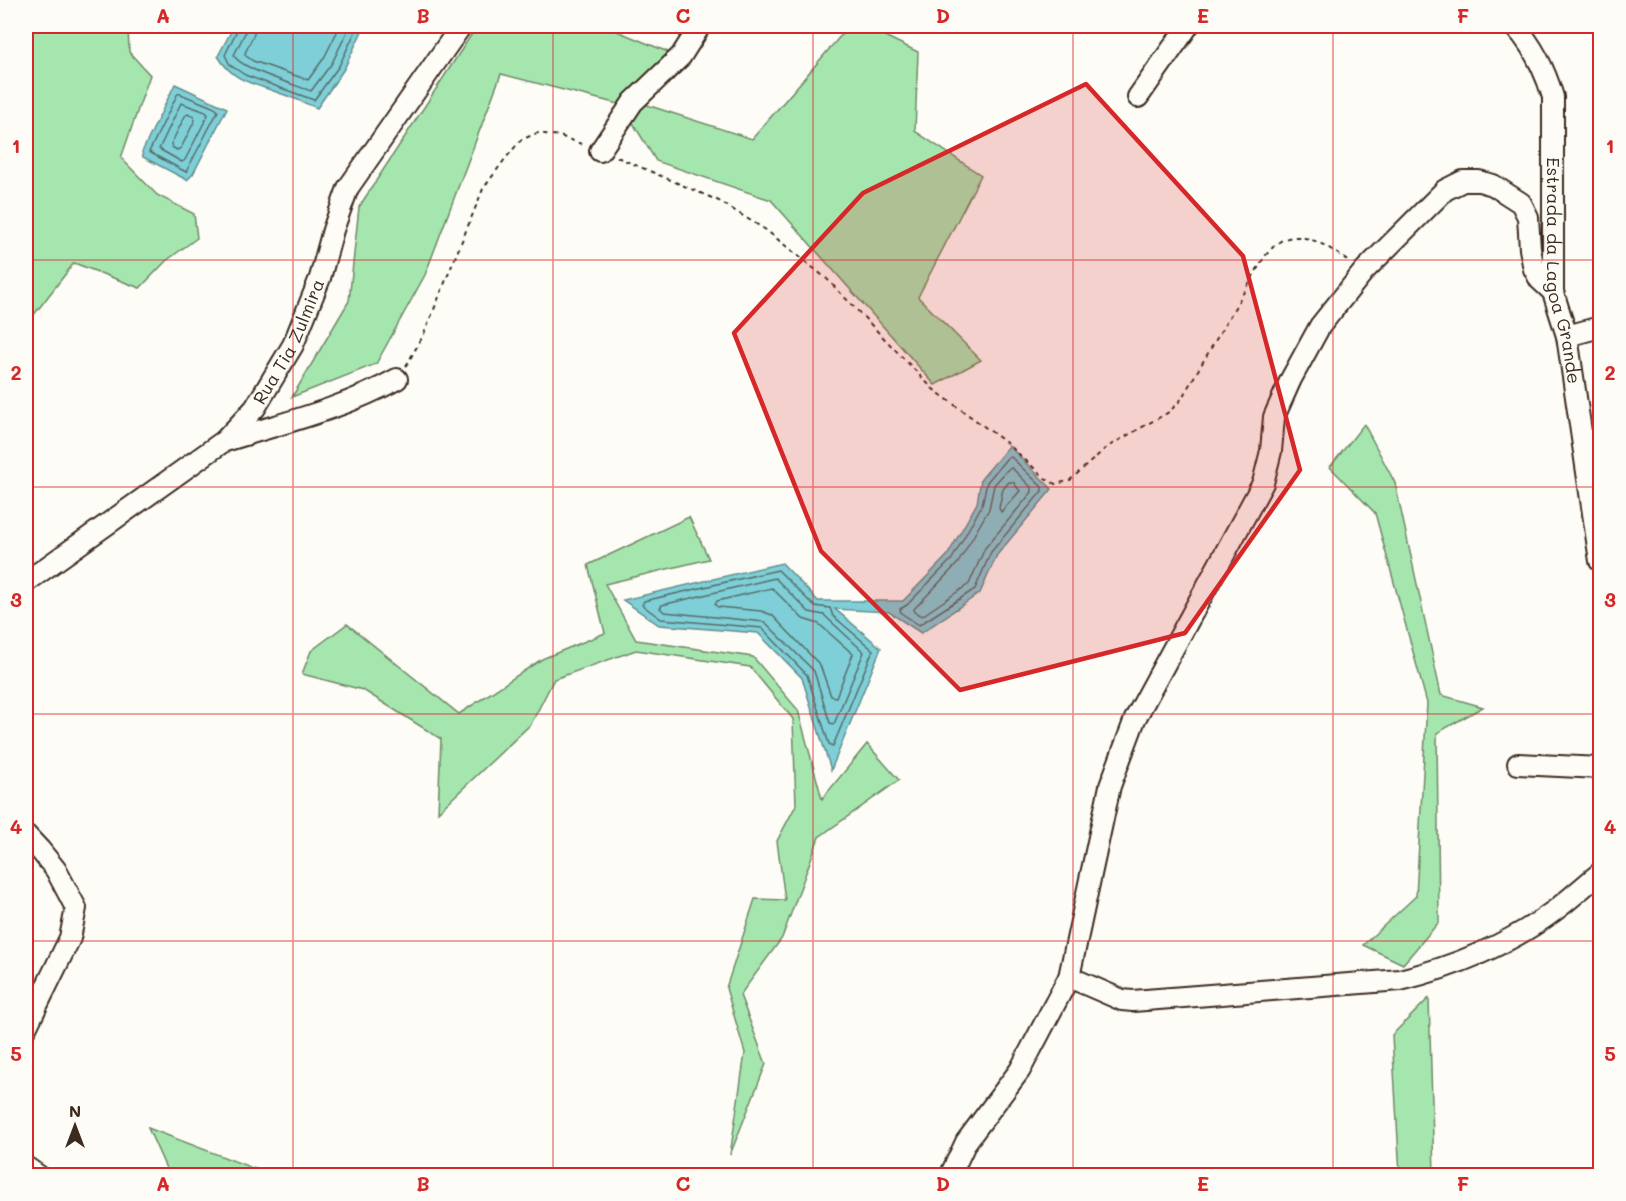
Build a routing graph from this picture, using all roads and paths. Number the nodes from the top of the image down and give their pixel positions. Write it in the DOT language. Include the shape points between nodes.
graph roads {
  1 [pos="461,26"];
  2 [pos="700,26"];
  3 [pos="1188,26"];
  4 [pos="1515,26"];
  5 [pos="1138,97"];
  6 [pos="600,151"];
  7 [pos="1364,271"];
  8 [pos="1553,292"];
  9 [pos="1600,327"];
  10 [pos="1567,336"];
  11 [pos="397,379"];
  12 [pos="224,441"];
  13 [pos="1600,561"];
  14 [pos="26,582"];
  15 [pos="1518,764"];
  16 [pos="1600,768"];
  17 [pos="26,835"];
  18 [pos="1600,873"];
  19 [pos="1069,977"];
  20 [pos="26,1028"];
  21 [pos="26,1167"];
  22 [pos="39,1176"];
  23 [pos="950,1176"];
  1 -- 12 [label="street, Rua Tia Zulmira" via="348,188 320,278 293,345 255,408"];
  2 -- 6 [label="street" via="681,56 633,102"];
  3 -- 5 [label="street"];
  4 -- 8 [label="street, Estrada da Lagoa Grande" via="1544,68 1553,97"];
  6 -- 7 [label="path" via="719,201 766,230 826,279 933,389 1055,484 1069,481 1107,447 1169,412 1180,401 1265,256 1279,242 1304,238 1322,244"];
  6 -- 11 [label="path" via="548,133 521,140 483,189 424,334"];
  7 -- 8 [label="street" via="1445,190 1463,182 1479,181 1521,203 1528,217 1534,269"];
  7 -- 19 [label="street" via="1320,326 1291,379 1274,417 1263,483 1135,719 1110,786"];
  8 -- 10 [label="street, Estrada da Lagoa Grande"];
  9 -- 10 [label="street"];
  10 -- 13 [label="street, Estrada da Lagoa Grande"];
  11 -- 12 [label="street" via="325,411"];
  12 -- 14 [label="street, Rua Tia Zulmira"];
  15 -- 16 [label="street"];
  17 -- 20 [label="street" via="56,870 76,908 70,938"];
  18 -- 19 [label="street" via="1554,911 1502,942 1400,980 1133,1001"];
  19 -- 23 [label="street" via="1020,1070 966,1142"];
  21 -- 22 [label="street"];
}
